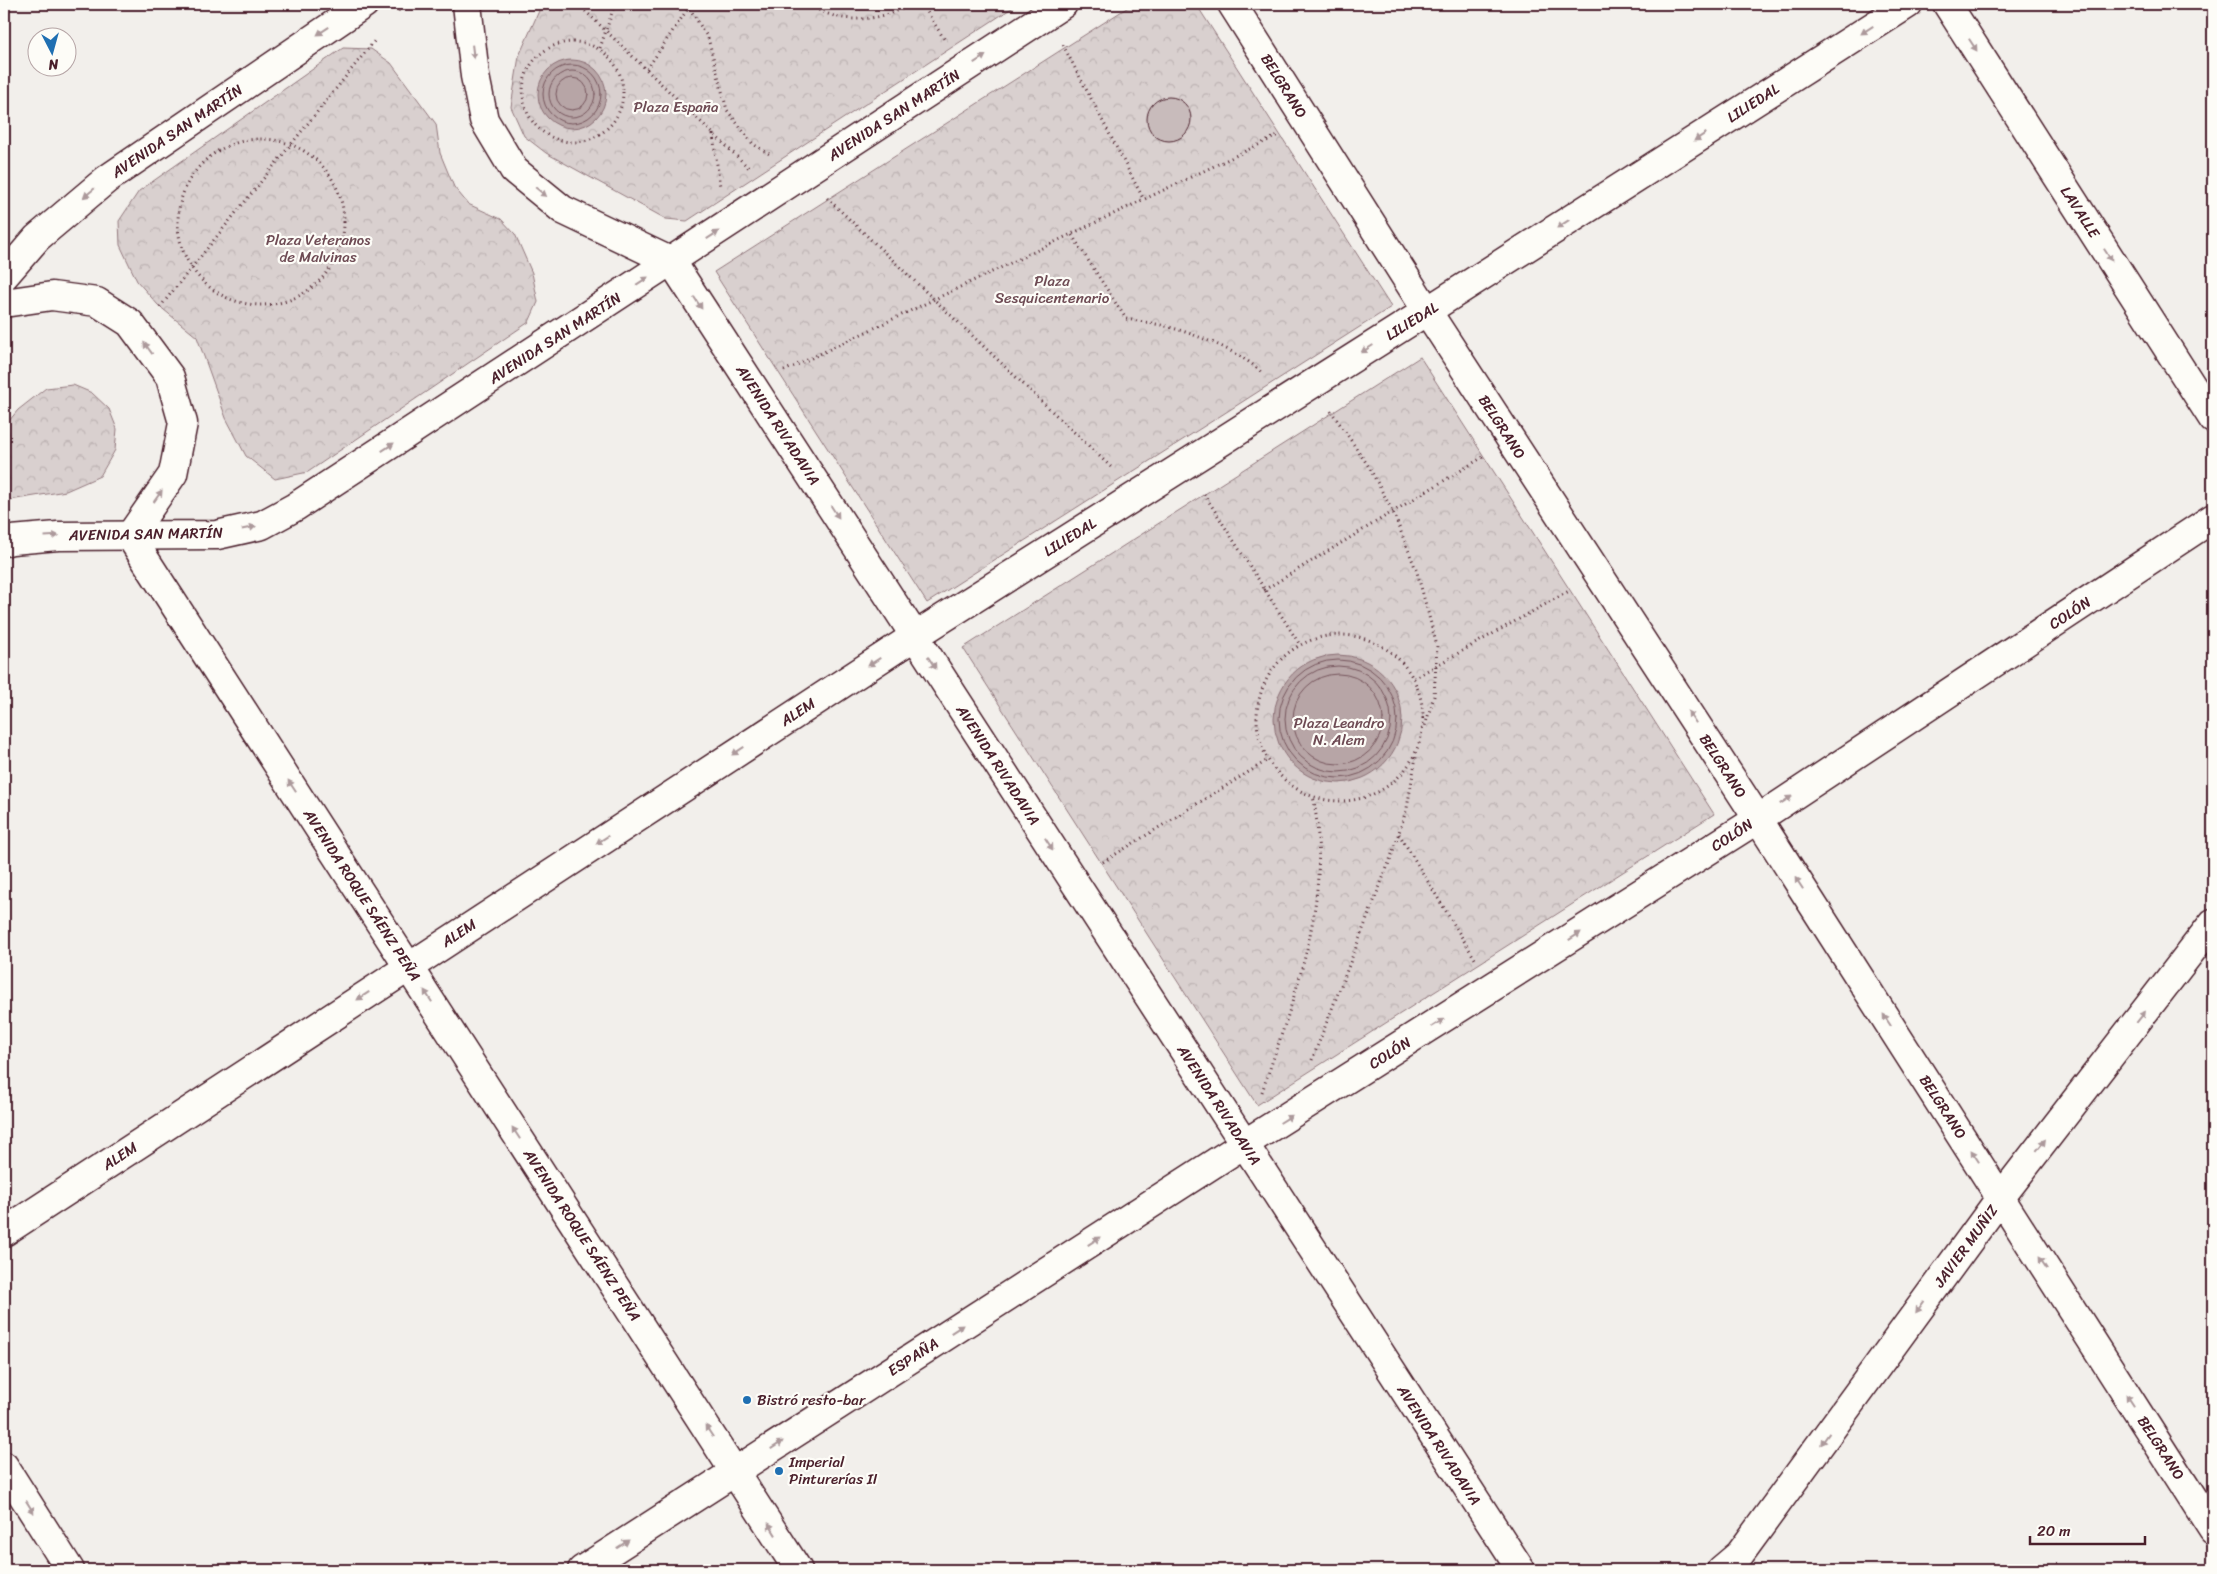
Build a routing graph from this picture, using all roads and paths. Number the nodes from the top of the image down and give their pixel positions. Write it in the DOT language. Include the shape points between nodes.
graph roads {
  1 [pos="364,4"];
  2 [pos="404,4"];
  3 [pos="467,4"];
  4 [pos="578,4"];
  5 [pos="614,4"];
  6 [pos="694,4"];
  7 [pos="805,4"];
  8 [pos="911,4"];
  9 [pos="922,4"];
  10 [pos="1232,4"];
  11 [pos="1908,4"];
  12 [pos="1947,4"];
  13 [pos="688,5"];
  14 [pos="1055,9"];
  15 [pos="392,19"];
  16 [pos="606,31"];
  17 [pos="380,33"];
  18 [pos="600,48"];
  19 [pos="647,69"];
  20 [pos="964,69"];
  21 [pos="1307,122"];
  22 [pos="713,133"];
  23 [pos="291,145"];
  24 [pos="803,175"];
  25 [pos="775,194"];
  26 [pos="1144,200"];
  27 [pos="726,226"];
  28 [pos="1072,234"];
  29 [pos="672,262"];
  30 [pos="192,268"];
  31 [pos="4,276"];
  32 [pos="934,300"];
  33 [pos="4,303"];
  34 [pos="1427,311"];
  35 [pos="138,334"];
  36 [pos="1312,384"];
  37 [pos="752,386"];
  38 [pos="1288,399"];
  39 [pos="2213,419"];
  40 [pos="1511,440"];
  41 [pos="1185,464"];
  42 [pos="1139,493"];
  43 [pos="1393,512"];
  44 [pos="2213,518"];
  45 [pos="130,536"];
  46 [pos="4,542"];
  47 [pos="1598,575"];
  48 [pos="1264,590"];
  49 [pos="914,636"];
  50 [pos="1300,645"];
  51 [pos="1436,666"];
  52 [pos="1414,678"];
  53 [pos="1424,729"];
  54 [pos="1416,754"];
  55 [pos="1268,760"];
  56 [pos="1313,796"];
  57 [pos="1758,819"];
  58 [pos="1399,833"];
  59 [pos="1074,881"];
  60 [pos="2213,923"];
  61 [pos="408,966"];
  62 [pos="1492,989"];
  63 [pos="1311,1062"];
  64 [pos="1244,1144"];
  65 [pos="2001,1198"];
  66 [pos="4,1232"];
  67 [pos="4,1466"];
  68 [pos="736,1472"];
  69 [pos="2213,1530"];
  70 [pos="70,1570"];
  71 [pos="582,1570"];
  72 [pos="798,1570"];
  73 [pos="1521,1570"];
  74 [pos="1721,1570"];
  1 -- 31 [label="street, AVENIDA SAN MARTÍN, one-way" via="106,179 36,238"];
  2 -- 15 [label="path"];
  3 -- 29 [label="street, one-way" via="475,76 484,120 514,170 563,210"];
  4 -- 16 [label="path"];
  5 -- 16 [label="path"];
  6 -- 13 [label="path"];
  7 -- 8 [label="path" via="836,16 868,18"];
  9 -- 20 [label="path"];
  10 -- 21 [label="street, BELGRANO"];
  11 -- 34 [label="street, LILIEDAL, one-way"];
  12 -- 39 [label="street, LAVALLE, one-way"];
  13 -- 19 [label="path"];
  13 -- 24 [label="path" via="708,38 727,110 753,144"];
  20 -- 14 [label="street, AVENIDA SAN MARTÍN, one-way"];
  14 -- 26 [label="path"];
  16 -- 18 [label="path"];
  16 -- 19 [label="path"];
  17 -- 23 [label="path"];
  18 -- 18 [label="path" via="585,42 553,46 538,55 528,69 523,86 529,118 556,140 573,143 590,140 615,120 622,105 624,89 612,59"];
  19 -- 22 [label="path"];
  20 -- 24 [label="street, AVENIDA SAN MARTÍN"];
  21 -- 26 [label="path"];
  21 -- 34 [label="street, BELGRANO"];
  22 -- 25 [label="path"];
  22 -- 27 [label="path"];
  23 -- 30 [label="path"];
  23 -- 30 [label="path" via="260,138 233,143 210,156 190,176 178,204 177,233 185,260"];
  23 -- 30 [label="path" via="310,154 329,174 341,197 345,223 340,250 328,273 308,292 284,303 255,306 227,300 203,283"];
  24 -- 25 [label="street, AVENIDA SAN MARTÍN"];
  24 -- 32 [label="path"];
  25 -- 27 [label="street, AVENIDA SAN MARTÍN"];
  26 -- 28 [label="path"];
  29 -- 27 [label="street, AVENIDA SAN MARTÍN, one-way"];
  28 -- 32 [label="path"];
  28 -- 38 [label="path" via="1126,319 1176,329 1215,344 1256,366"];
  29 -- 37 [label="street, AVENIDA RIVADAVIA, one-way"];
  45 -- 29 [label="street, AVENIDA SAN MARTÍN, one-way" via="217,535 262,525 303,502"];
  30 -- 35 [label="path"];
  32 -- 37 [label="path"];
  32 -- 42 [label="path"];
  33 -- 35 [label="street" via="52,296 97,302 130,323"];
  34 -- 36 [label="street, LILIEDAL, one-way"];
  34 -- 40 [label="street, BELGRANO"];
  45 -- 35 [label="street, one-way" via="173,474 183,423 170,377"];
  36 -- 38 [label="street, LILIEDAL"];
  36 -- 43 [label="path" via="1369,467"];
  37 -- 49 [label="street, AVENIDA RIVADAVIA, one-way"];
  38 -- 41 [label="street, LILIEDAL"];
  40 -- 43 [label="path"];
  40 -- 47 [label="street, BELGRANO"];
  41 -- 42 [label="street, LILIEDAL"];
  41 -- 48 [label="path"];
  42 -- 49 [label="street, LILIEDAL"];
  43 -- 48 [label="path"];
  43 -- 51 [label="path" via="1418,572 1438,646"];
  57 -- 44 [label="street, COLÓN, one-way"];
  46 -- 45 [label="street, AVENIDA SAN MARTÍN, one-way" via="58,536"];
  61 -- 45 [label="street, AVENIDA ROQUE SÁENZ PEÑA, one-way"];
  47 -- 51 [label="path"];
  57 -- 47 [label="street, BELGRANO, one-way"];
  48 -- 50 [label="path"];
  49 -- 59 [label="street, AVENIDA RIVADAVIA, one-way"];
  49 -- 61 [label="street, ALEM, one-way"];
  50 -- 52 [label="path" via="1324,636 1351,635 1376,642 1398,658"];
  50 -- 55 [label="path" via="1277,663 1262,688 1256,717 1260,745"];
  51 -- 52 [label="path"];
  51 -- 53 [label="path" via="1434,696"];
  52 -- 53 [label="path" via="1423,702"];
  53 -- 54 [label="path"];
  54 -- 56 [label="path" via="1401,776 1380,792 1353,801 1323,800"];
  54 -- 58 [label="path" via="1407,808"];
  55 -- 56 [label="path" via="1274,771 1297,790"];
  55 -- 59 [label="path"];
  56 -- 64 [label="path" via="1319,829 1316,908 1295,992"];
  62 -- 57 [label="street, COLÓN, one-way"];
  65 -- 57 [label="street, BELGRANO, one-way"];
  58 -- 62 [label="path"];
  58 -- 63 [label="path"];
  59 -- 64 [label="street, AVENIDA RIVADAVIA"];
  65 -- 60 [label="street, JAVIER MUÑIZ, one-way"];
  61 -- 66 [label="street, ALEM, one-way"];
  68 -- 61 [label="street, AVENIDA ROQUE SÁENZ PEÑA, one-way"];
  64 -- 62 [label="street, COLÓN, one-way"];
  68 -- 64 [label="street, ESPAÑA, one-way"];
  64 -- 73 [label="street, AVENIDA RIVADAVIA"];
  69 -- 65 [label="street, BELGRANO, one-way"];
  65 -- 74 [label="street, JAVIER MUÑIZ, one-way" via="1740,1554"];
  67 -- 70 [label="street, one-way"];
  71 -- 68 [label="street, ESPAÑA, one-way"];
  72 -- 68 [label="street, AVENIDA ROQUE SÁENZ PEÑA, one-way"];
}
